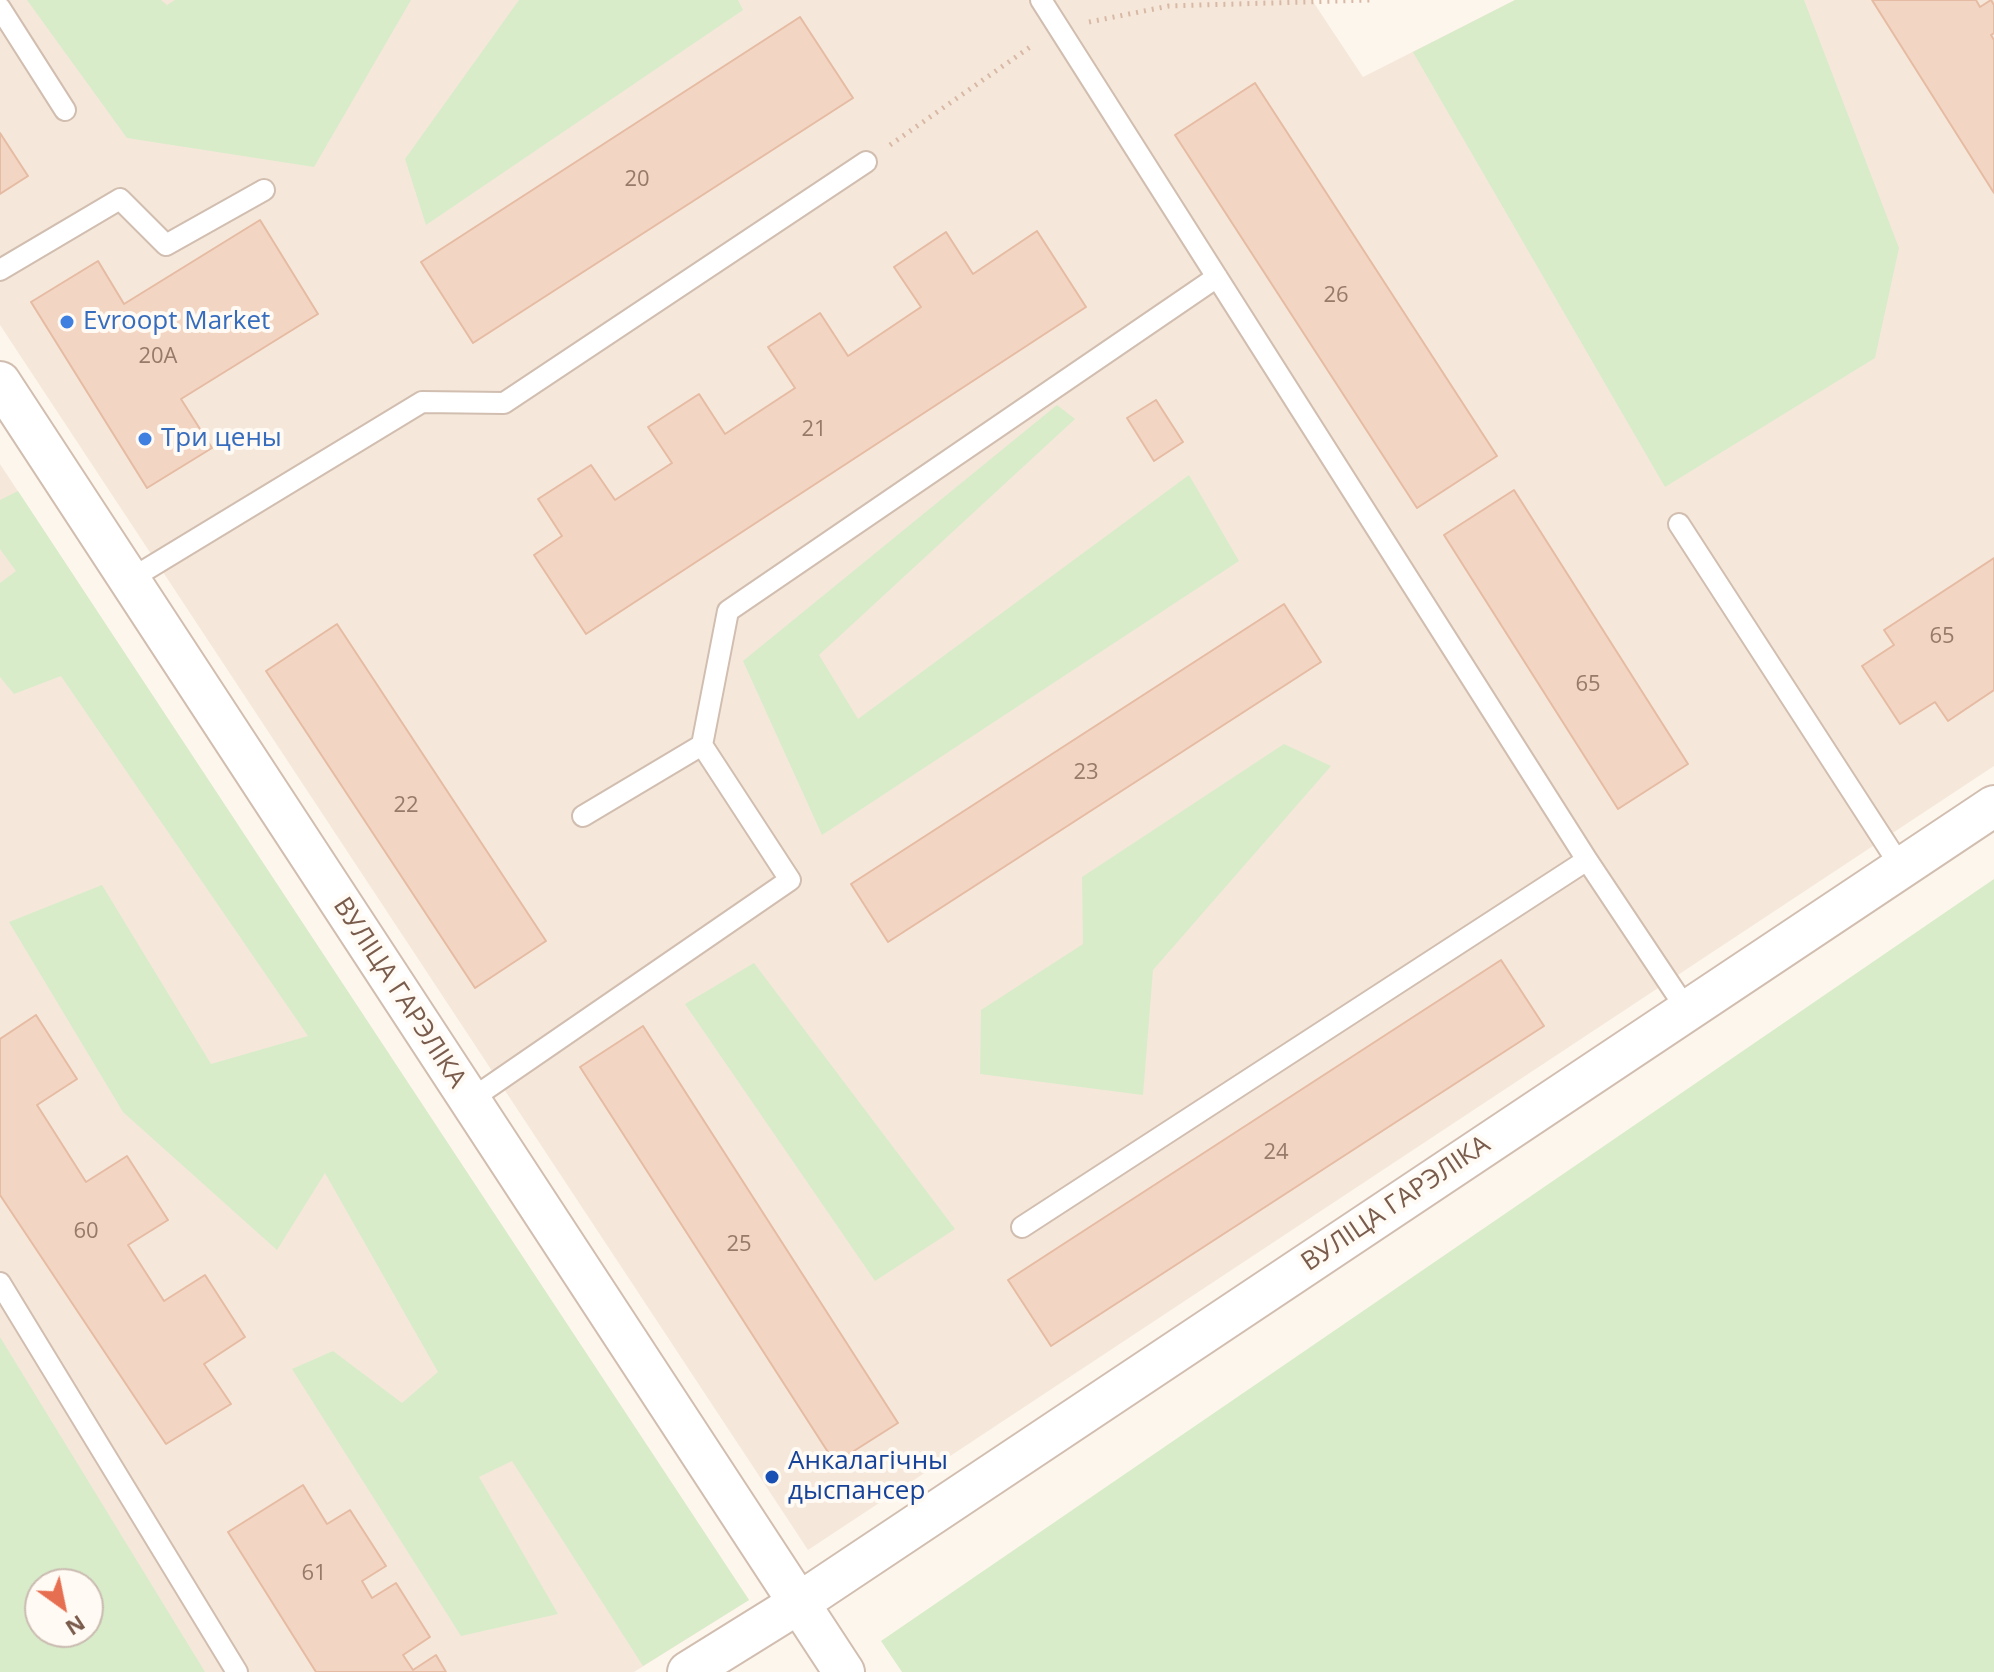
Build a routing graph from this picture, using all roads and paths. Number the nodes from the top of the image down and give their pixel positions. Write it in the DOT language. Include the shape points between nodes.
graph roads {
  1 [pos="1041,0"];
  2 [pos="0,8"];
  3 [pos="65,110"];
  4 [pos="866,162"];
  5 [pos="264,190"];
  6 [pos="0,270"];
  7 [pos="1217,277"];
  8 [pos="5,402"];
  9 [pos="1679,524"];
  10 [pos="129,580"];
  11 [pos="702,745"];
  12 [pos="1994,806"];
  13 [pos="583,816"];
  14 [pos="1587,860"];
  15 [pos="1901,867"];
  16 [pos="1687,1010"];
  17 [pos="470,1100"];
  18 [pos="1022,1227"];
  19 [pos="0,1283"];
  20 [pos="799,1603"];
  21 [pos="237,1672"];
  22 [pos="688,1672"];
  23 [pos="844,1672"];
  1 -- 7 [label="lane"];
  2 -- 3 [label="lane"];
  4 -- 10 [label="lane" via="504,403 422,402"];
  5 -- 6 [label="lane" via="166,245 120,199"];
  7 -- 11 [label="lane" via="728,611"];
  7 -- 14 [label="lane"];
  8 -- 10 [label="street, ВУЛІЦА ГАРЭЛІКА"];
  9 -- 15 [label="lane"];
  10 -- 17 [label="street, ВУЛІЦА ГАРЭЛІКА"];
  11 -- 13 [label="lane"];
  11 -- 17 [label="lane" via="790,880"];
  12 -- 15 [label="street, ВУЛІЦА ГАРЭЛІКА"];
  14 -- 16 [label="lane"];
  14 -- 18 [label="lane"];
  15 -- 16 [label="street, ВУЛІЦА ГАРЭЛІКА"];
  16 -- 20 [label="street, ВУЛІЦА ГАРЭЛІКА"];
  17 -- 20 [label="street, ВУЛІЦА ГАРЭЛІКА"];
  19 -- 21 [label="lane"];
  20 -- 22 [label="street, ВУЛІЦА ГАРЭЛІКА"];
  20 -- 23 [label="street, ВУЛІЦА ГАРЭЛІКА"];
}
